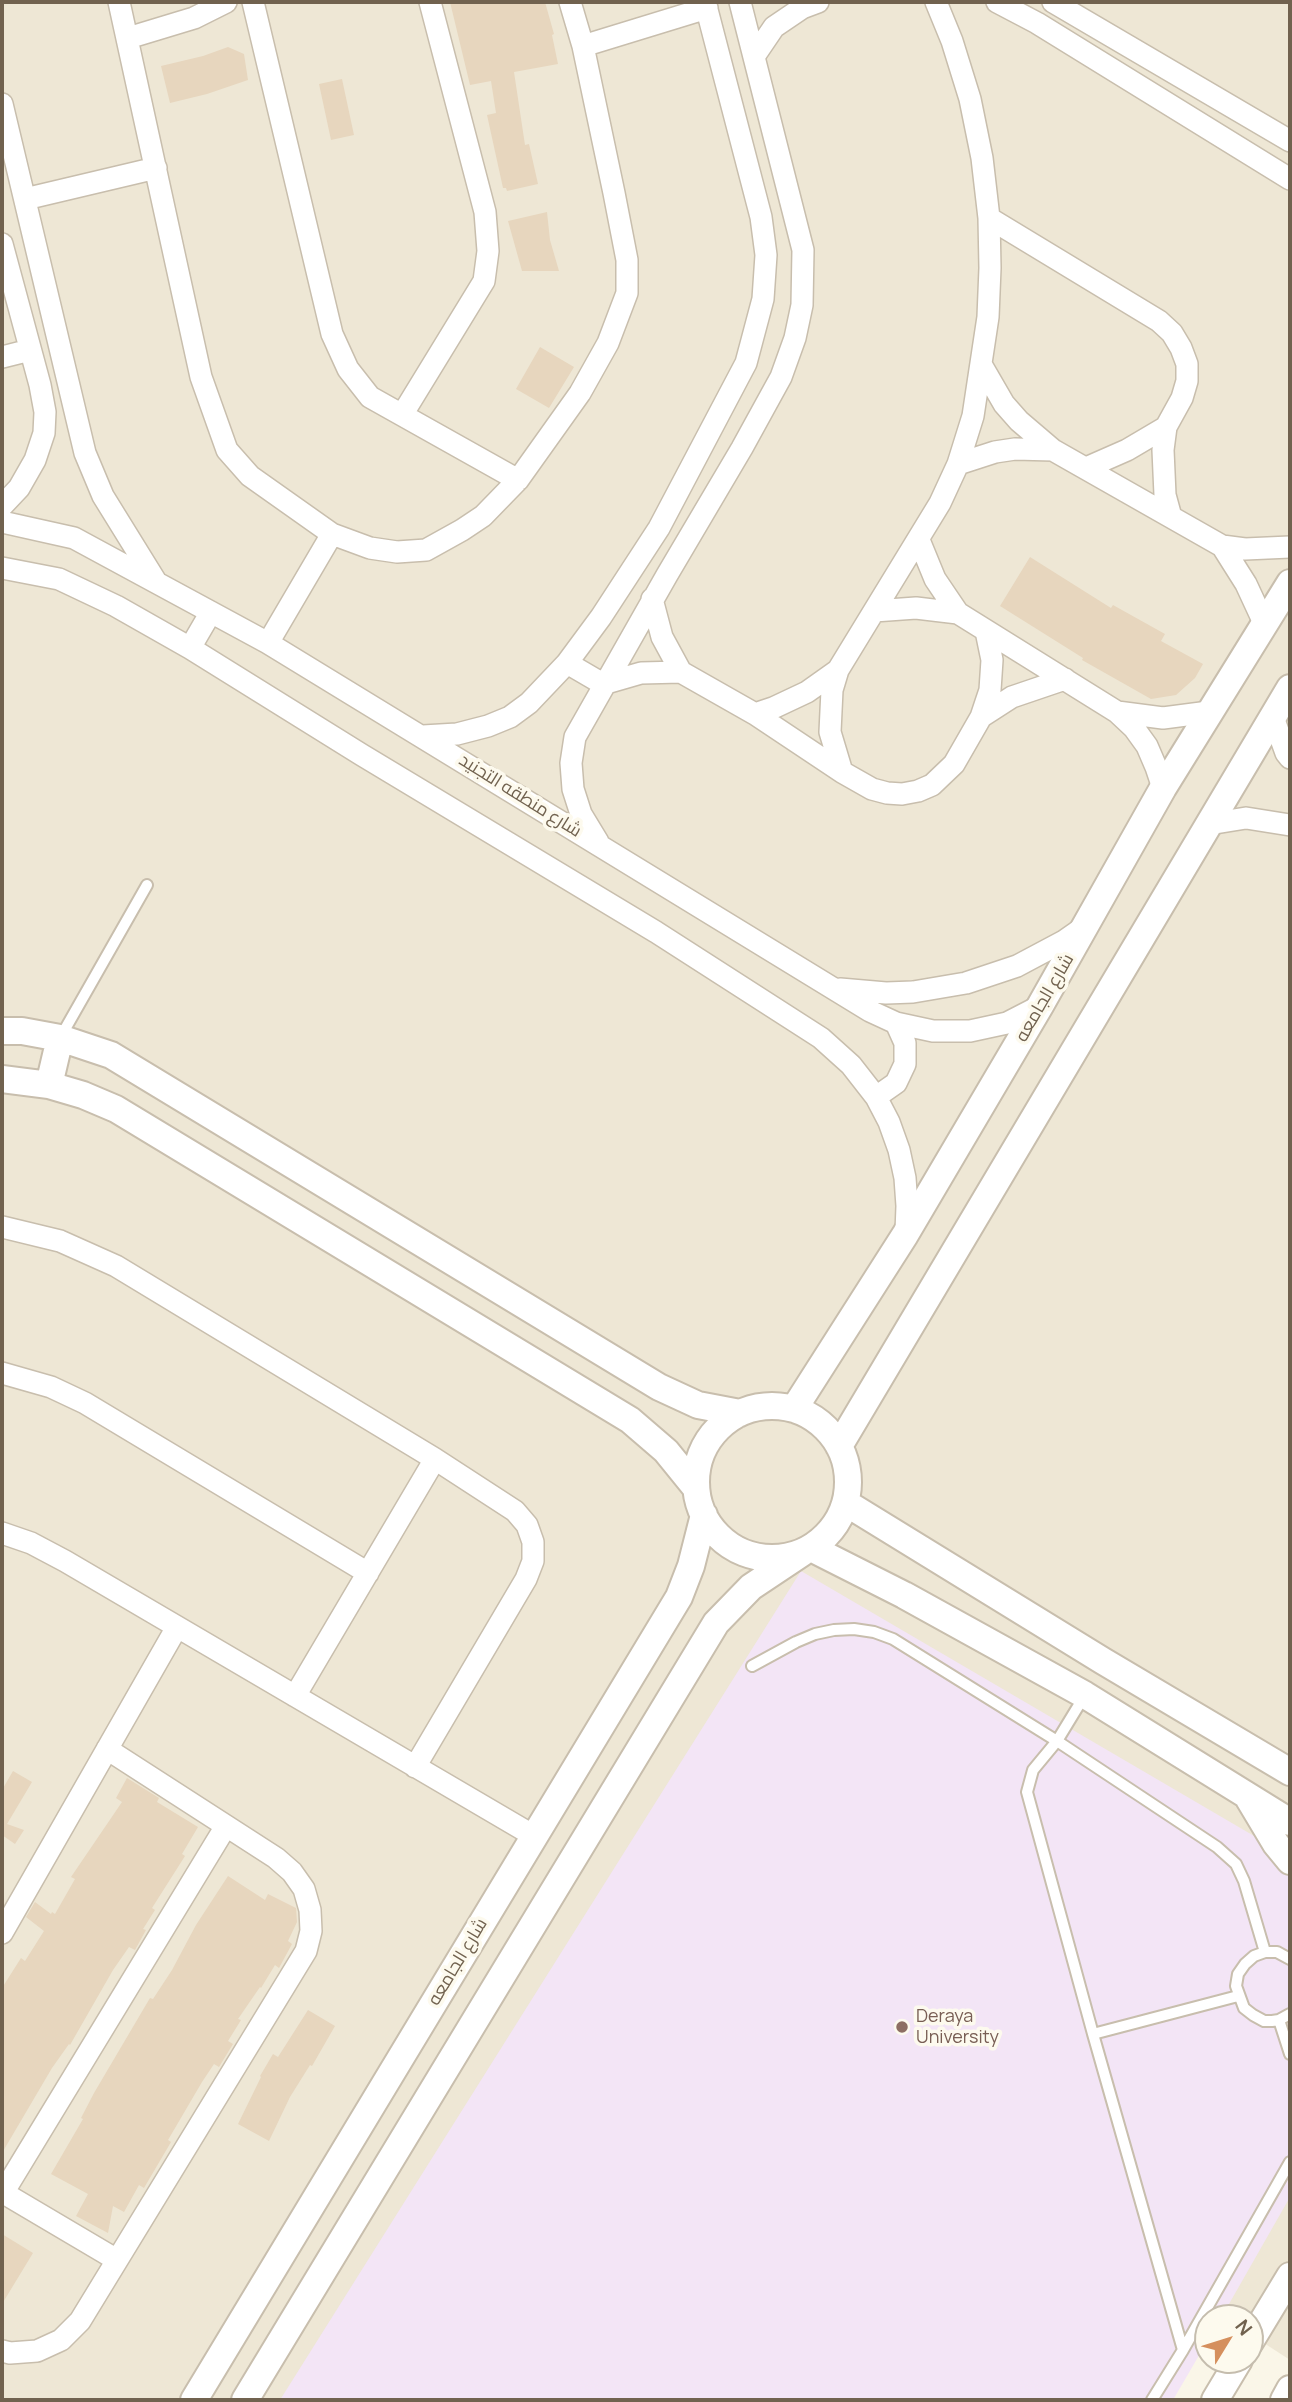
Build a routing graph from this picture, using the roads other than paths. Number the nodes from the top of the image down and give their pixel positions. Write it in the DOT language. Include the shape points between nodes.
graph roads {
  1 [pos="119,2"];
  2 [pos="226,2"];
  3 [pos="253,2"];
  4 [pos="430,2"];
  5 [pos="570,2"];
  6 [pos="740,2"];
  7 [pos="818,2"];
  8 [pos="936,2"];
  9 [pos="997,2"];
  10 [pos="1053,2"];
  11 [pos="706,5"];
  12 [pos="128,38"];
  13 [pos="583,46"];
  14 [pos="755,55"];
  15 [pos="1169,68"];
  16 [pos="1153,94"];
  17 [pos="2,104"];
  18 [pos="769,114"];
  19 [pos="737,122"];
  20 [pos="5,131"];
  21 [pos="1290,141"];
  22 [pos="156,168"];
  23 [pos="1290,179"];
  24 [pos="26,199"];
  25 [pos="989,218"];
  26 [pos="2,244"];
  27 [pos="30,351"];
  28 [pos="2,357"];
  29 [pos="982,366"];
  30 [pos="66,380"];
  31 [pos="40,385"];
  32 [pos="402,415"];
  33 [pos="1166,427"];
  34 [pos="1054,450"];
  35 [pos="958,464"];
  36 [pos="1086,468"];
  37 [pos="518,480"];
  38 [pos="674,498"];
  39 [pos="2,506"];
  40 [pos="702,516"];
  41 [pos="1171,517"];
  42 [pos="2,522"];
  43 [pos="331,534"];
  44 [pos="919,540"];
  45 [pos="1222,546"];
  46 [pos="1290,547"];
  47 [pos="2,568"];
  48 [pos="156,582"];
  49 [pos="1290,583"];
  50 [pos="652,599"];
  51 [pos="874,611"];
  52 [pos="211,612"];
  53 [pos="958,613"];
  54 [pos="1265,625"];
  55 [pos="986,631"];
  56 [pos="268,643"];
  57 [pos="190,648"];
  58 [pos="567,663"];
  59 [pos="838,670"];
  60 [pos="681,671"];
  61 [pos="1065,679"];
  62 [pos="604,684"];
  63 [pos="1290,688"];
  64 [pos="1117,712"];
  65 [pos="1209,712"];
  66 [pos="755,714"];
  67 [pos="981,717"];
  68 [pos="1273,717"];
  69 [pos="423,736"];
  70 [pos="1290,758"];
  71 [pos="842,772"];
  72 [pos="1163,788"];
  73 [pos="1209,824"];
  74 [pos="1290,825"];
  75 [pos="601,847"];
  76 [pos="147,885"];
  77 [pos="1086,926"];
  78 [pos="832,988"];
  79 [pos="1040,1006"];
  80 [pos="896,1023"];
  81 [pos="2,1031"];
  82 [pos="61,1038"];
  83 [pos="2,1079"];
  84 [pos="49,1085"];
  85 [pos="876,1097"];
  86 [pos="364,1207"];
  87 [pos="2,1227"];
  88 [pos="905,1235"];
  89 [pos="341,1245"];
  90 [pos="2,1373"];
  91 [pos="794,1409"];
  92 [pos="740,1413"];
  93 [pos="839,1447"];
  94 [pos="435,1460"];
  95 [pos="696,1488"];
  96 [pos="846,1503"];
  97 [pos="704,1515"];
  98 [pos="2,1533"];
  99 [pos="806,1550"];
  100 [pos="368,1573"];
  101 [pos="177,1627"];
  102 [pos="752,1666"];
  103 [pos="1085,1695"];
  104 [pos="295,1696"];
  105 [pos="1057,1741"];
  106 [pos="107,1749"];
  107 [pos="415,1767"];
  108 [pos="1290,1772"];
  109 [pos="1247,1795"];
  110 [pos="1290,1822"];
  111 [pos="226,1825"];
  112 [pos="534,1836"];
  113 [pos="1290,1861"];
  114 [pos="2,1933"];
  115 [pos="1265,1952"];
  116 [pos="1290,1959"];
  117 [pos="1238,1996"];
  118 [pos="1290,2014"];
  119 [pos="1279,2020"];
  120 [pos="1093,2034"];
  121 [pos="1290,2054"];
  122 [pos="1290,2162"];
  123 [pos="332,2168"];
  124 [pos="2,2192"];
  125 [pos="371,2192"];
  126 [pos="117,2260"];
  127 [pos="1287,2287"];
  128 [pos="1264,2321"];
  129 [pos="1183,2350"];
  130 [pos="2,2351"];
  131 [pos="1231,2374"];
  132 [pos="1290,2389"];
  133 [pos="194,2400"];
  134 [pos="245,2400"];
  135 [pos="1152,2400"];
  136 [pos="1215,2400"];
  137 [pos="1284,2400"];
  1 -- 12 [label="street"];
  2 -- 12 [label="street" via="194,18"];
  3 -- 32 [label="street" via="332,334 348,369 370,397"];
  4 -- 32 [label="street" via="485,212 488,251 484,281"];
  5 -- 13 [label="street"];
  6 -- 14 [label="street"];
  7 -- 14 [label="street" via="774,27"];
  8 -- 25 [label="street" via="970,99"];
  9 -- 16 [label="street"];
  10 -- 15 [label="street"];
  11 -- 13 [label="street"];
  11 -- 19 [label="street"];
  12 -- 22 [label="street"];
  13 -- 37 [label="street" via="627,260 627,293 608,343 580,393"];
  14 -- 18 [label="street"];
  15 -- 16 [label="street"];
  15 -- 21 [label="street"];
  16 -- 23 [label="street"];
  17 -- 20 [label="street"];
  18 -- 19 [label="street"];
  18 -- 40 [label="street" via="803,250 803,305 781,377"];
  19 -- 38 [label="street" via="761,217 766,255 763,299 746,363"];
  20 -- 24 [label="street"];
  22 -- 24 [label="street"];
  22 -- 43 [label="street" via="201,376 228,450 250,476"];
  24 -- 30 [label="street"];
  25 -- 29 [label="street" via="988,317"];
  25 -- 33 [label="street" via="1172,333 1187,364 1187,382"];
  26 -- 27 [label="street"];
  27 -- 28 [label="street"];
  27 -- 31 [label="street"];
  29 -- 34 [label="street" via="1004,404"];
  29 -- 35 [label="street"];
  30 -- 31 [label="street"];
  30 -- 48 [label="street" via="85,453 103,496"];
  31 -- 39 [label="street" via="44,433 19,488"];
  32 -- 37 [label="street"];
  33 -- 36 [label="street"];
  33 -- 41 [label="street" via="1163,472"];
  34 -- 35 [label="street" via="1015,449"];
  34 -- 36 [label="street"];
  35 -- 44 [label="street"];
  36 -- 41 [label="street"];
  37 -- 43 [label="street" via="483,516 426,550 370,548"];
  38 -- 40 [label="street"];
  38 -- 58 [label="street" via="659,528"];
  40 -- 50 [label="street"];
  41 -- 45 [label="street"];
  42 -- 48 [label="street, شارع منطقه التجنيد" via="74,538"];
  43 -- 56 [label="street"];
  44 -- 51 [label="street"];
  44 -- 53 [label="street" via="934,579"];
  45 -- 46 [label="street"];
  45 -- 54 [label="street"];
  47 -- 57 [label="street" via="59,579"];
  48 -- 52 [label="street, شارع منطقه التجنيد"];
  49 -- 54 [label="street, شارع الجامعه"];
  50 -- 60 [label="street" via="662,637"];
  50 -- 62 [label="street"];
  51 -- 53 [label="street" via="916,608"];
  51 -- 59 [label="street"];
  52 -- 56 [label="street, شارع منطقه التجنيد"];
  52 -- 57 [label="street"];
  53 -- 55 [label="street"];
  54 -- 65 [label="street, شارع الجامعه"];
  55 -- 61 [label="street"];
  55 -- 67 [label="street" via="992,675"];
  56 -- 69 [label="street, شارع منطقه التجنيد"];
  57 -- 85 [label="street" via="656,932 809,1031 851,1065"];
  58 -- 62 [label="street"];
  58 -- 69 [label="street" via="510,717 457,734"];
  59 -- 66 [label="street" via="807,692"];
  59 -- 71 [label="street" via="832,690 831,732"];
  60 -- 62 [label="street" via="641,673"];
  60 -- 66 [label="street"];
  61 -- 64 [label="street"];
  61 -- 67 [label="street" via="1012,697"];
  62 -- 75 [label="street" via="575,737 571,763 581,814"];
  63 -- 68 [label="street"];
  64 -- 65 [label="street" via="1163,718"];
  64 -- 72 [label="street" via="1147,746"];
  65 -- 72 [label="street, شارع الجامعه"];
  66 -- 71 [label="street"];
  67 -- 71 [label="street" via="954,764 932,785 918,791 887,793"];
  68 -- 70 [label="street"];
  68 -- 73 [label="street"];
  69 -- 75 [label="street, شارع منطقه التجنيد"];
  72 -- 77 [label="street, شارع الجامعه"];
  73 -- 74 [label="street" via="1246,818"];
  73 -- 93 [label="street"];
  75 -- 78 [label="street, شارع منطقه التجنيد"];
  76 -- 82 [label="lane"];
  77 -- 78 [label="street" via="1017,966 966,983 899,992"];
  77 -- 79 [label="street, شارع الجامعه"];
  78 -- 80 [label="street, شارع منطقه التجنيد"];
  79 -- 80 [label="street, شارع منطقه التجنيد" via="1007,1023 970,1031 933,1031"];
  79 -- 88 [label="street, شارع الجامعه"];
  80 -- 85 [label="street" via="905,1043 905,1064 896,1083"];
  81 -- 82 [label="street"];
  82 -- 84 [label="street"];
  82 -- 86 [label="street" via="111,1055"];
  83 -- 84 [label="street"];
  84 -- 89 [label="street" via="116,1109"];
  85 -- 88 [label="street" via="889,1122 905,1178"];
  86 -- 89 [label="street"];
  86 -- 92 [label="street" via="659,1387 698,1405"];
  87 -- 94 [label="street" via="60,1241 116,1266"];
  88 -- 91 [label="street, شارع الجامعه"];
  89 -- 95 [label="street" via="630,1420 666,1451"];
  90 -- 100 [label="street" via="85,1403"];
  91 -- 92 [label="street" via="766,1406"];
  91 -- 93 [label="street" via="820,1423"];
  92 -- 95 [label="street" via="724,1423 702,1452"];
  93 -- 96 [label="street" via="848,1474"];
  94 -- 100 [label="street"];
  94 -- 107 [label="street" via="516,1511 533,1542 533,1561"];
  95 -- 97 [label="street"];
  96 -- 99 [label="street" via="832,1529"];
  96 -- 108 [label="street"];
  97 -- 99 [label="street" via="714,1531 745,1553 774,1558"];
  97 -- 112 [label="street, شارع الجامعه" via="678,1597"];
  98 -- 101 [label="street" via="65,1561"];
  99 -- 103 [label="street" via="904,1595"];
  99 -- 125 [label="street" via="751,1587 716,1623"];
  100 -- 104 [label="street"];
  101 -- 104 [label="street"];
  101 -- 106 [label="street"];
  102 -- 105 [label="lane" via="815,1634 854,1629 874,1632 910,1649"];
  103 -- 105 [label="lane"];
  103 -- 109 [label="street"];
  104 -- 107 [label="street"];
  105 -- 115 [label="lane" via="1236,1864"];
  105 -- 120 [label="lane" via="1033,1770 1027,1792"];
  106 -- 111 [label="street"];
  106 -- 114 [label="street"];
  107 -- 112 [label="street"];
  109 -- 110 [label="street"];
  109 -- 113 [label="street"];
  111 -- 124 [label="street"];
  111 -- 126 [label="street" via="276,1858 304,1889 311,1931 306,1951"];
  112 -- 123 [label="street, شارع الجامعه"];
  115 -- 116 [label="lane"];
  115 -- 117 [label="lane" via="1244,1964 1238,1974"];
  117 -- 119 [label="lane" via="1253,2015 1264,2021"];
  117 -- 120 [label="lane"];
  118 -- 119 [label="lane"];
  119 -- 121 [label="lane"];
  120 -- 129 [label="lane"];
  122 -- 129 [label="lane"];
  123 -- 125 [label="street"];
  123 -- 133 [label="street, شارع الجامعه"];
  124 -- 126 [label="street"];
  125 -- 134 [label="street"];
  126 -- 130 [label="street" via="80,2321 61,2340 37,2351"];
  127 -- 128 [label="street"];
  129 -- 135 [label="lane"];
  131 -- 136 [label="street"];
  132 -- 137 [label="street"];
}
